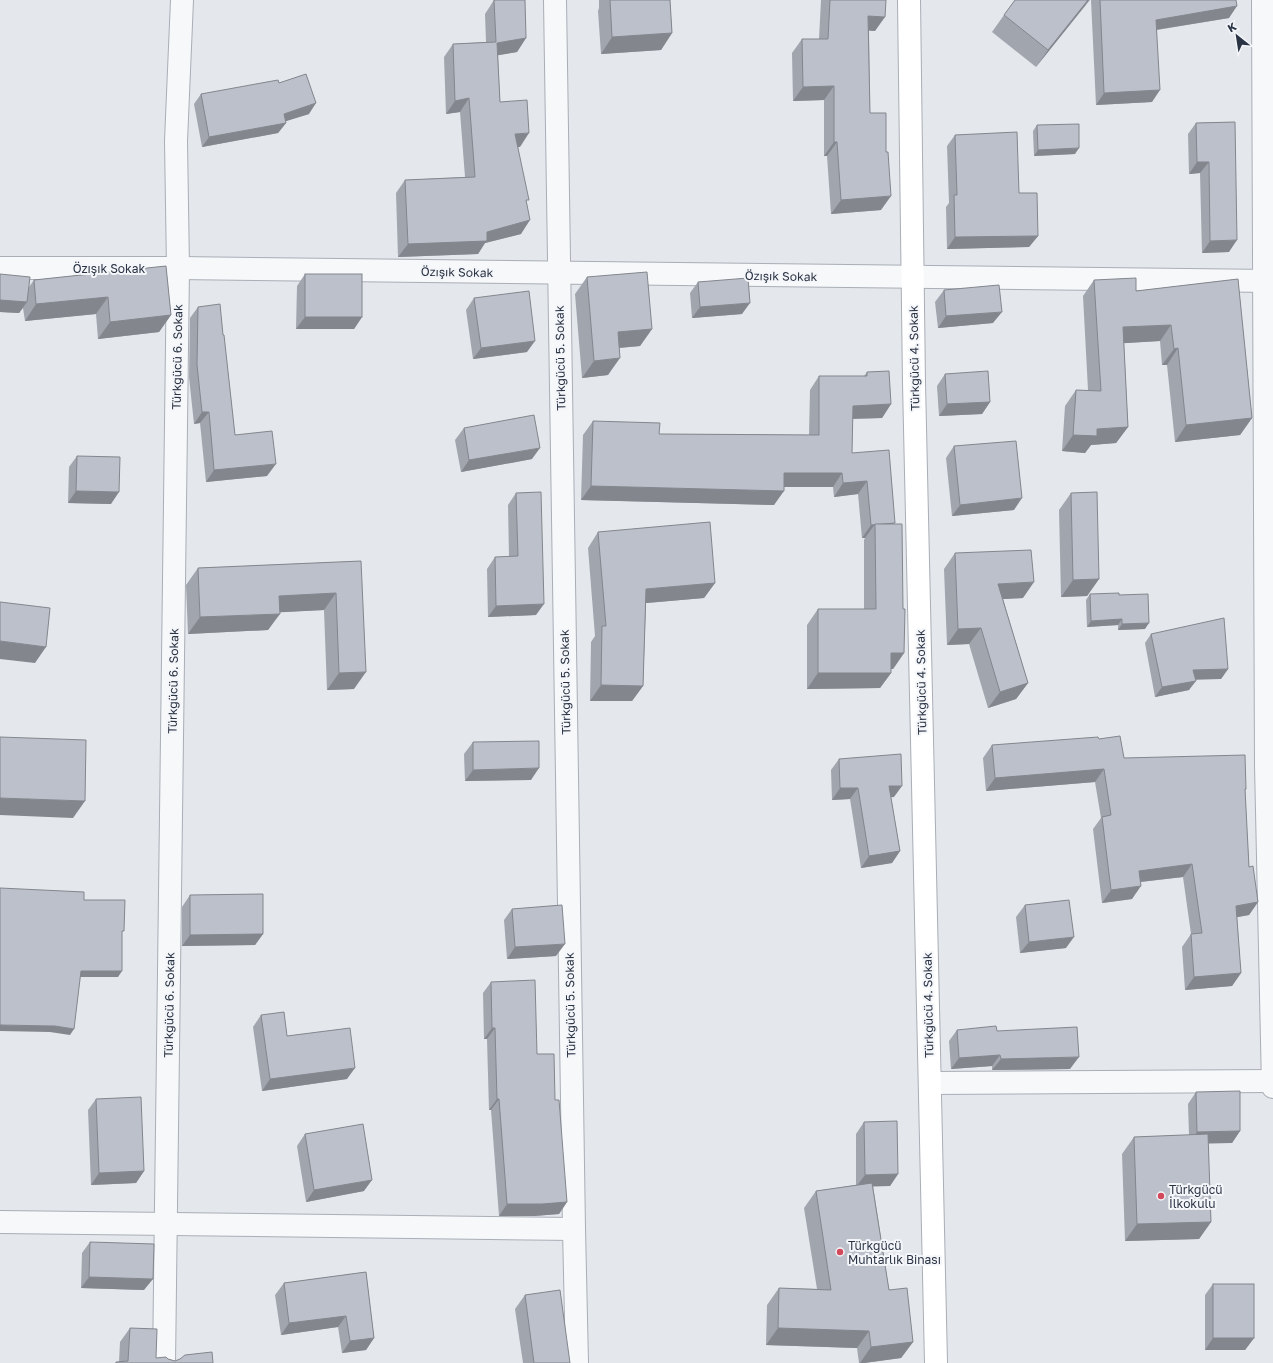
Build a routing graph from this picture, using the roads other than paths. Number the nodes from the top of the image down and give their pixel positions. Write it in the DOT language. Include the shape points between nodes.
graph roads {
  1 [pos="182,0"];
  2 [pos="555,0"];
  3 [pos="909,0"];
  4 [pos="1263,0"];
  5 [pos="0,268"];
  6 [pos="178,268"];
  7 [pos="559,273"];
  8 [pos="913,278"];
  9 [pos="1269,281"];
  10 [pos="1273,1081"];
  11 [pos="930,1083"];
  12 [pos="1273,1087"];
  13 [pos="0,1222"];
  14 [pos="166,1224"];
  15 [pos="574,1229"];
  16 [pos="164,1363"];
  17 [pos="577,1363"];
  18 [pos="936,1363"];
  1 -- 6 [label="street, Türkgücü 6. Sokak" via="176,141"];
  2 -- 7 [label="street, Türkgücü 5. Sokak"];
  3 -- 8 [label="main road, Türkgücü 4. Sokak"];
  4 -- 9 [label="street"];
  5 -- 6 [label="street, Özışık Sokak"];
  6 -- 7 [label="street, Özışık Sokak"];
  6 -- 14 [label="street, Türkgücü 6. Sokak"];
  7 -- 8 [label="street, Özışık Sokak"];
  7 -- 15 [label="street, Türkgücü 5. Sokak"];
  8 -- 9 [label="street, Özışık Sokak"];
  8 -- 11 [label="main road, Türkgücü 4. Sokak"];
  9 -- 10 [label="street" via="1266,765"];
  10 -- 11 [label="street"];
  10 -- 12 [label="street"];
  11 -- 18 [label="main road, Türkgücü 4. Sokak"];
  13 -- 14 [label="street"];
  14 -- 15 [label="street"];
  14 -- 16 [label="street, Türkgücü 6. Sokak"];
  15 -- 17 [label="street, Türkgücü 5. Sokak"];
}
